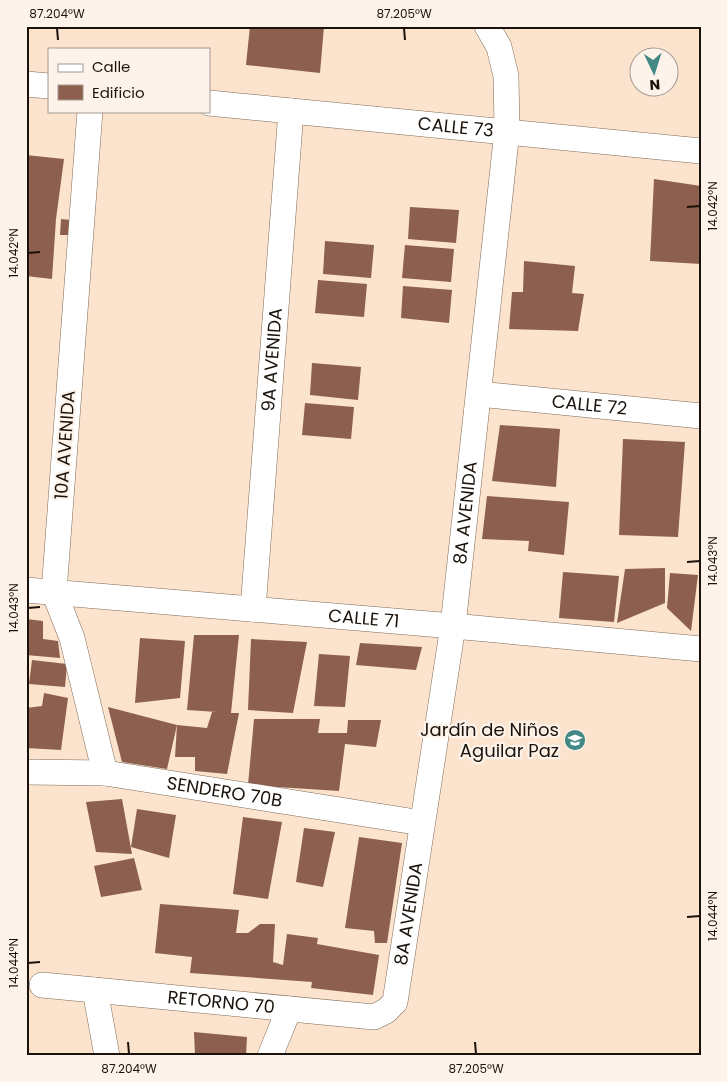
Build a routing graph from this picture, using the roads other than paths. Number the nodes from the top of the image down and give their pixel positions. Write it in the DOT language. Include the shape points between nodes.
graph roads {
  1 [pos="487,26"];
  2 [pos="26,84"];
  3 [pos="48,86"];
  4 [pos="210,103"];
  5 [pos="291,111"];
  6 [pos="90,112"];
  7 [pos="507,131"];
  8 [pos="701,151"];
  9 [pos="479,394"];
  10 [pos="701,416"];
  11 [pos="26,590"];
  12 [pos="54,592"];
  13 [pos="253,609"];
  14 [pos="453,626"];
  15 [pos="701,649"];
  16 [pos="26,772"];
  17 [pos="104,773"];
  18 [pos="422,823"];
  19 [pos="42,985"];
  20 [pos="96,990"];
  21 [pos="395,1002"];
  22 [pos="290,1009"];
  23 [pos="107,1056"];
  24 [pos="270,1056"];
  1 -- 7 [label="street, 8A AVENIDA" via="500,47 506,76"];
  2 -- 3 [label="street"];
  4 -- 5 [label="street, CALLE 73"];
  5 -- 7 [label="street, CALLE 73"];
  5 -- 13 [label="street, 9A AVENIDA"];
  6 -- 12 [label="street, 10A AVENIDA"];
  7 -- 8 [label="street, CALLE 73"];
  7 -- 9 [label="street, 8A AVENIDA"];
  9 -- 10 [label="street, CALLE 72"];
  9 -- 14 [label="street, 8A AVENIDA"];
  11 -- 12 [label="street, CALLE 71"];
  12 -- 13 [label="street, CALLE 71"];
  12 -- 17 [label="street, 10A AVENIDA" via="72,638"];
  13 -- 14 [label="street, CALLE 71"];
  14 -- 15 [label="street, CALLE 71"];
  14 -- 18 [label="street, 8A AVENIDA"];
  16 -- 17 [label="street, SENDERO 70B"];
  17 -- 18 [label="street, SENDERO 70B"];
  18 -- 21 [label="street, 8A AVENIDA"];
  19 -- 20 [label="street, RETORNO 70"];
  20 -- 22 [label="street, RETORNO 70"];
  20 -- 23 [label="street"];
  21 -- 22 [label="street, RETORNO 70" via="374,1016"];
  22 -- 24 [label="street"];
}
